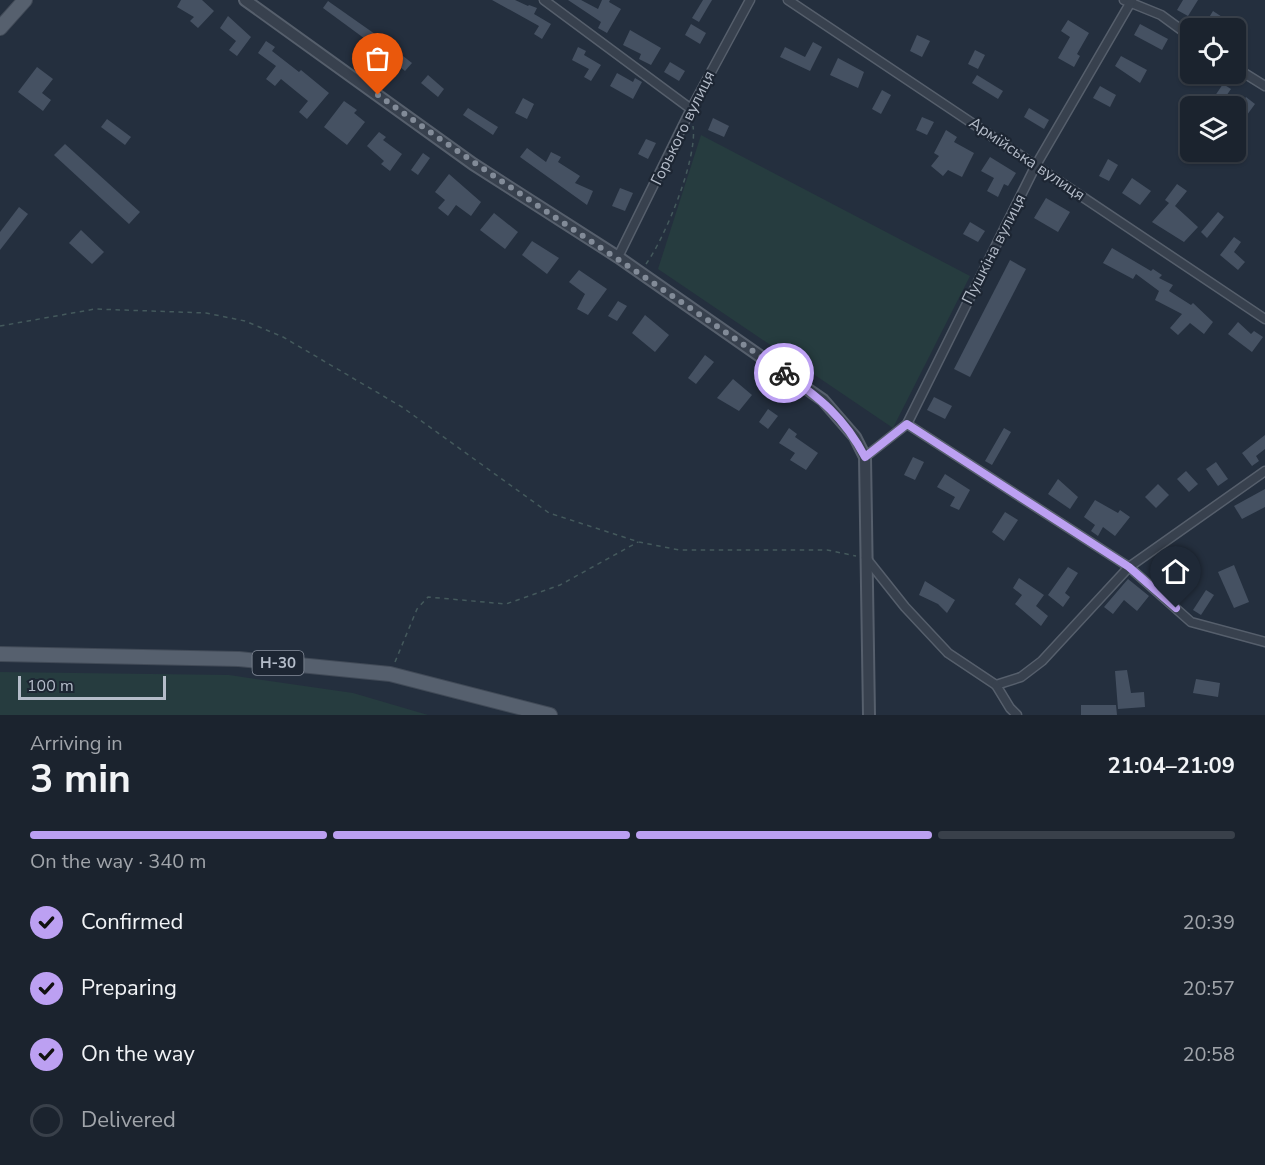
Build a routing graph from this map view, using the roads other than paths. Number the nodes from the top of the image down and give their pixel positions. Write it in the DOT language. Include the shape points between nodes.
graph roads {
  1 [pos="26,0"];
  2 [pos="245,0"];
  3 [pos="544,0"];
  4 [pos="750,0"];
  5 [pos="788,0"];
  6 [pos="1128,1"];
  7 [pos="0,28"];
  8 [pos="1180,29"];
  9 [pos="1246,74"];
  10 [pos="1265,86"];
  11 [pos="691,109"];
  12 [pos="1036,165"];
  13 [pos="618,257"];
  14 [pos="1265,319"];
  15 [pos="907,424"];
  16 [pos="865,457"];
  17 [pos="1265,471"];
  18 [pos="866,558"];
  19 [pos="1129,567"];
  20 [pos="1265,643"];
  21 [pos="0,654"];
  22 [pos="996,685"];
  23 [pos="550,715"];
  24 [pos="869,715"];
  25 [pos="1017,715"];
  1 -- 7 [label="main road"];
  2 -- 13 [label="street" via="472,164"];
  3 -- 11 [label="street"];
  4 -- 11 [label="street, Горького вулиця"];
  5 -- 12 [label="street, Армійська вулиця"];
  6 -- 8 [label="street" via="1161,15"];
  6 -- 12 [label="street, Пушкіна вулиця"];
  9 -- 10 [label="street"];
  11 -- 13 [label="street, Горького вулиця"];
  12 -- 14 [label="street, Армійська вулиця"];
  12 -- 15 [label="street, Пушкіна вулиця"];
  13 -- 16 [label="street" via="823,400 855,437"];
  15 -- 16 [label="street, Пушкіна вулиця"];
  15 -- 19 [label="street"];
  16 -- 18 [label="street"];
  17 -- 19 [label="street"];
  18 -- 22 [label="street" via="948,653"];
  18 -- 24 [label="street"];
  19 -- 20 [label="street" via="1191,622"];
  19 -- 22 [label="street" via="1042,661 1021,677"];
  21 -- 23 [label="main road, Н-30" via="238,659 390,674"];
  22 -- 25 [label="street"];
}
